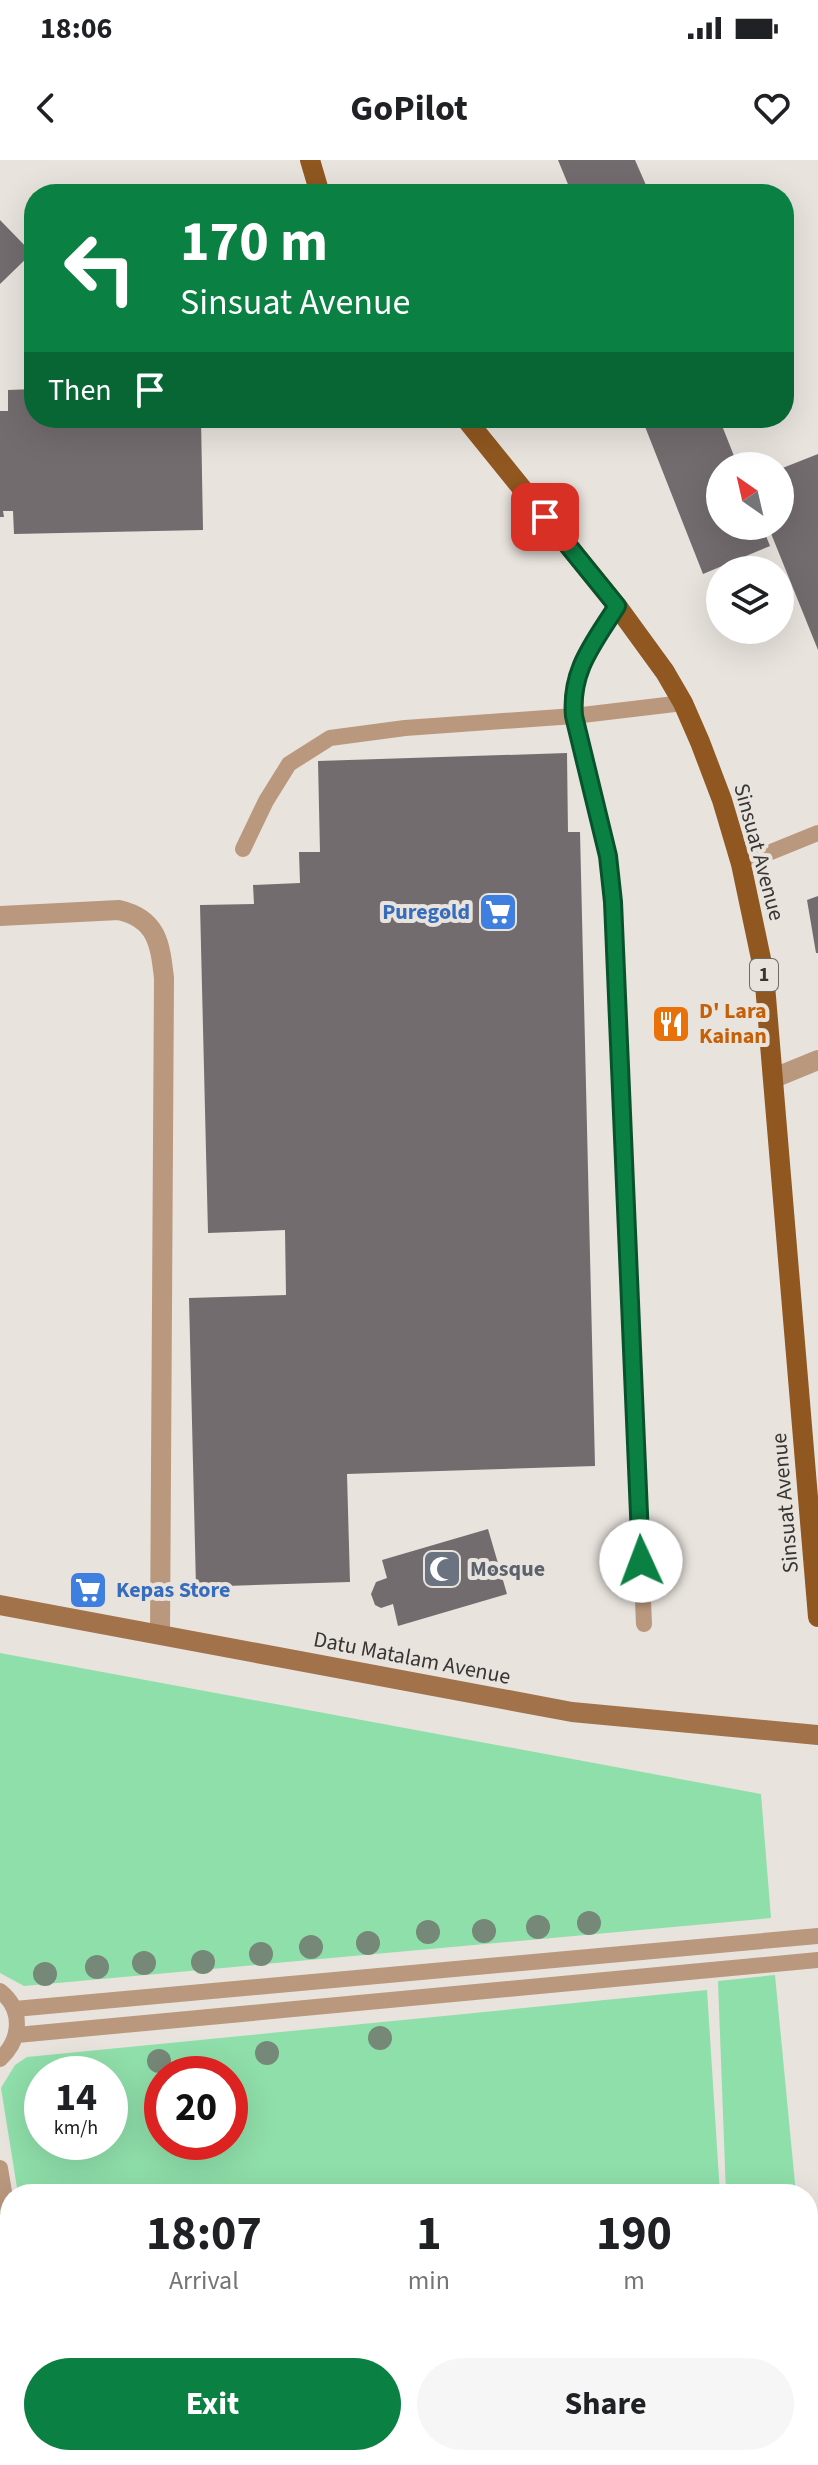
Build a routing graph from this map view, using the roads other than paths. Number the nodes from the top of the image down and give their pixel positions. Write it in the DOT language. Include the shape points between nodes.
graph roads {
  1 [pos="310,160"];
  2 [pos="317,184"];
  3 [pos="473,428"];
  4 [pos="617,606"];
  5 [pos="683,703"];
  6 [pos="574,716"];
  7 [pos="818,833"];
  8 [pos="243,849"];
  9 [pos="741,864"];
  10 [pos="0,916"];
  11 [pos="818,1060"];
  12 [pos="774,1078"];
  13 [pos="0,1605"];
  14 [pos="818,1617"];
  15 [pos="644,1624"];
  16 [pos="160,1633"];
  17 [pos="818,1735"];
  18 [pos="818,1936"];
  19 [pos="818,1960"];
  20 [pos="0,1991"];
  21 [pos="15,2009"];
  22 [pos="17,2035"];
  23 [pos="0,2059"];
  1 -- 2 [label="main road"];
  3 -- 4 [label="main road, Sinsuat Avenue / 1"];
  4 -- 5 [label="main road, Sinsuat Avenue / 1"];
  4 -- 6 [label="lane" via="576,678"];
  5 -- 6 [label="lane"];
  5 -- 9 [label="main road, Sinsuat Avenue / 1"];
  6 -- 8 [label="lane" via="330,738 289,764"];
  6 -- 15 [label="lane" via="608,856 613,902"];
  7 -- 9 [label="lane"];
  9 -- 12 [label="main road, Sinsuat Avenue / 1" via="764,973"];
  10 -- 16 [label="street" via="119,910 146,921 161,947"];
  11 -- 12 [label="street"];
  12 -- 14 [label="main road, Sinsuat Avenue / 1"];
  13 -- 16 [label="main road, Datu Matalam Avenue"];
  16 -- 17 [label="main road, Datu Matalam Avenue" via="572,1712"];
  18 -- 21 [label="lane"];
  19 -- 22 [label="lane"];
  20 -- 21 [label="lane"];
  21 -- 22 [label="lane"];
  22 -- 23 [label="lane"];
}
